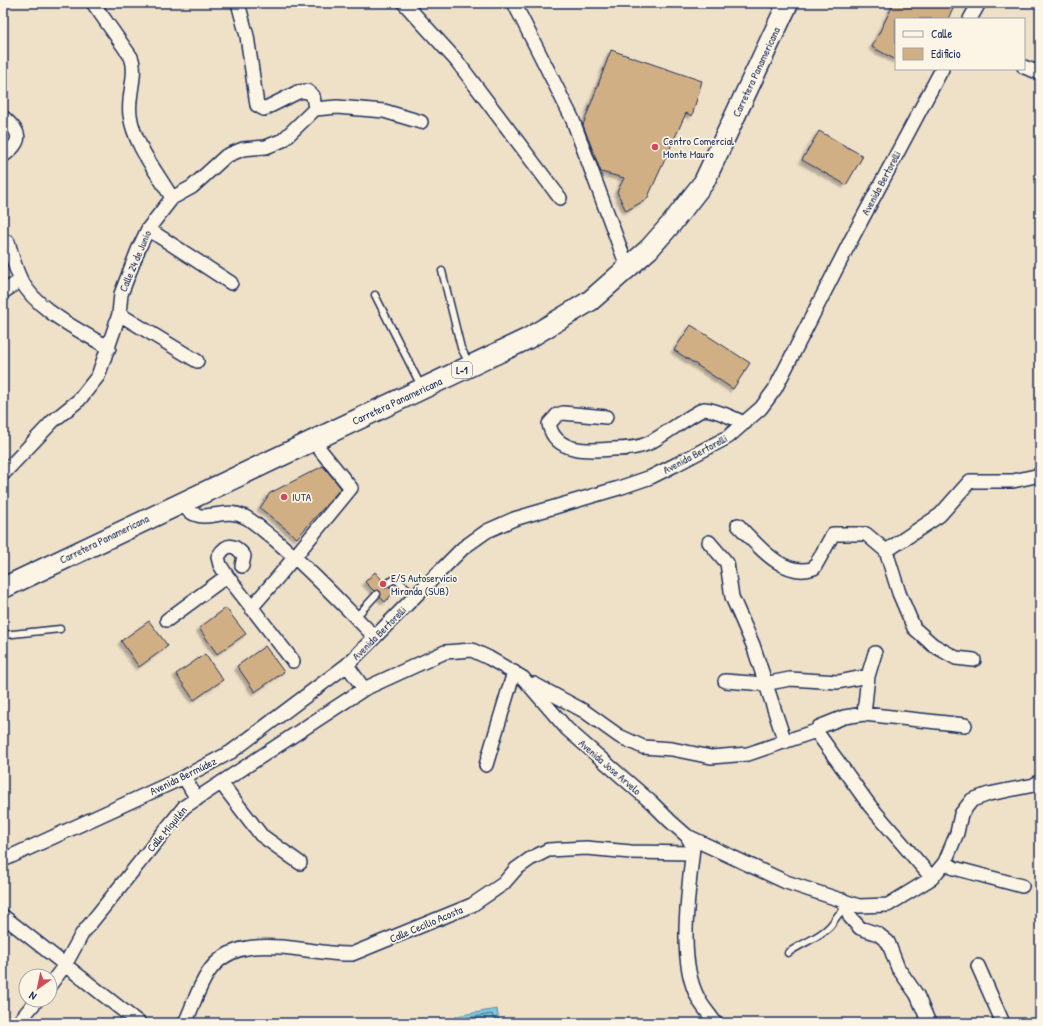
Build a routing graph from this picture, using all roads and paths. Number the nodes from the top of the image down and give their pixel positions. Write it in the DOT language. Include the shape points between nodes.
graph roads {
  1 [pos="93,3"];
  2 [pos="238,3"];
  3 [pos="404,3"];
  4 [pos="514,3"];
  5 [pos="788,3"];
  6 [pos="979,3"];
  7 [pos="971,18"];
  8 [pos="1025,67"];
  9 [pos="941,70"];
  10 [pos="1040,73"];
  11 [pos="314,109"];
  12 [pos="3,117"];
  13 [pos="421,122"];
  14 [pos="3,156"];
  15 [pos="172,198"];
  16 [pos="560,198"];
  17 [pos="148,229"];
  18 [pos="8,242"];
  19 [pos="628,269"];
  20 [pos="442,271"];
  21 [pos="21,280"];
  22 [pos="230,283"];
  23 [pos="3,292"];
  24 [pos="375,295"];
  25 [pos="119,314"];
  26 [pos="109,348"];
  27 [pos="197,361"];
  28 [pos="471,366"];
  29 [pos="422,389"];
  30 [pos="606,417"];
  31 [pos="745,423"];
  32 [pos="313,441"];
  33 [pos="3,474"];
  34 [pos="1040,475"];
  35 [pos="181,503"];
  36 [pos="738,525"];
  37 [pos="709,542"];
  38 [pos="886,551"];
  39 [pos="295,556"];
  40 [pos="242,566"];
  41 [pos="227,576"];
  42 [pos="386,584"];
  43 [pos="3,588"];
  44 [pos="377,594"];
  45 [pos="416,595"];
  46 [pos="251,608"];
  47 [pos="356,617"];
  48 [pos="167,620"];
  49 [pos="60,629"];
  50 [pos="3,635"];
  51 [pos="375,637"];
  52 [pos="875,654"];
  53 [pos="974,660"];
  54 [pos="293,661"];
  55 [pos="347,665"];
  56 [pos="519,675"];
  57 [pos="868,676"];
  58 [pos="725,681"];
  59 [pos="764,684"];
  60 [pos="364,689"];
  61 [pos="864,714"];
  62 [pos="965,725"];
  63 [pos="816,731"];
  64 [pos="785,742"];
  65 [pos="486,765"];
  66 [pos="184,777"];
  67 [pos="1040,781"];
  68 [pos="221,783"];
  69 [pos="197,799"];
  70 [pos="687,836"];
  71 [pos="692,853"];
  72 [pos="3,860"];
  73 [pos="945,862"];
  74 [pos="300,863"];
  75 [pos="932,878"];
  76 [pos="1022,886"];
  77 [pos="845,904"];
  78 [pos="3,916"];
  79 [pos="788,954"];
  80 [pos="65,965"];
  81 [pos="978,966"];
  82 [pos="58,974"];
  83 [pos="30,1008"];
  84 [pos="18,1023"];
  85 [pos="139,1023"];
  86 [pos="185,1023"];
  87 [pos="715,1023"];
  88 [pos="930,1023"];
  89 [pos="1003,1023"];
  1 -- 15 [label="street" via="134,64 130,88 130,115 137,140"];
  2 -- 11 [label="street" via="247,36 257,105 264,109 298,92 307,91 313,96"];
  3 -- 16 [label="street" via="456,60"];
  4 -- 19 [label="street" via="572,118"];
  5 -- 19 [label="main road, Carretera Panamericana / L-1" via="704,182 672,223"];
  6 -- 7 [label="street"];
  8 -- 10 [label="street"];
  9 -- 31 [label="street, Avenida Bertorelli" via="775,389 761,408"];
  11 -- 13 [label="street" via="337,107 384,111"];
  11 -- 15 [label="street, Calle 24 de Junio" via="283,140 266,147 243,149 226,156 192,187"];
  12 -- 14 [label="street" via="16,129 18,136"];
  15 -- 17 [label="street, Calle 24 de Junio"];
  17 -- 22 [label="street"];
  17 -- 25 [label="street, Calle 24 de Junio" via="121,294"];
  18 -- 21 [label="street"];
  19 -- 28 [label="main road, Carretera Panamericana / L-1" via="590,301 527,339"];
  20 -- 28 [label="lane" via="461,348"];
  21 -- 23 [label="street"];
  21 -- 26 [label="street" via="27,291 57,317"];
  24 -- 29 [label="lane"];
  25 -- 26 [label="street, Calle 24 de Junio"];
  25 -- 27 [label="street"];
  26 -- 33 [label="street, Calle 24 de Junio" via="98,376 79,400 53,422"];
  28 -- 29 [label="main road, Carretera Panamericana / L-1"];
  29 -- 32 [label="main road, Carretera Panamericana / L-1"];
  30 -- 31 [label="street" via="563,413 549,424 553,436 560,442 584,452 648,444 704,409 714,410"];
  31 -- 45 [label="street, Avenida Bertorelli" via="728,437 651,477 514,519 487,531 463,548"];
  32 -- 35 [label="main road, Carretera Panamericana / L-1"];
  32 -- 39 [label="street" via="351,488"];
  34 -- 38 [label="street" via="1013,481 970,481 940,514"];
  35 -- 39 [label="street" via="195,516 238,513"];
  35 -- 43 [label="main road, Carretera Panamericana / L-1"];
  36 -- 38 [label="street" via="767,554 790,568 804,572 814,568 833,534 866,534"];
  37 -- 59 [label="street" via="727,563 732,597 753,645"];
  38 -- 53 [label="street" via="899,593 914,628 933,645 956,658"];
  39 -- 46 [label="street"];
  39 -- 47 [label="street"];
  40 -- 41 [label="street" via="244,556 238,549 230,546 224,548 218,557"];
  41 -- 46 [label="street"];
  41 -- 48 [label="street"];
  42 -- 45 [label="lane" via="395,579"];
  44 -- 47 [label="lane"];
  45 -- 51 [label="street, Avenida Bertorelli"];
  46 -- 54 [label="street"];
  47 -- 51 [label="street"];
  49 -- 50 [label="lane"];
  51 -- 55 [label="street, Avenida Bertorelli"];
  52 -- 57 [label="street"];
  55 -- 60 [label="street"];
  55 -- 66 [label="street, Avenida Bermúdez" via="231,752"];
  56 -- 60 [label="street, Avenida Jose Arvelo" via="480,653 457,650 445,652"];
  56 -- 64 [label="street" via="584,711 619,736 642,747 672,749 711,757 748,754"];
  56 -- 65 [label="street"];
  56 -- 70 [label="street, Avenida Jose Arvelo" via="567,729"];
  57 -- 59 [label="street" via="838,682 790,679"];
  57 -- 61 [label="street"];
  58 -- 59 [label="street"];
  59 -- 64 [label="street"];
  60 -- 68 [label="street, Calle Miquilén"];
  61 -- 62 [label="street"];
  61 -- 63 [label="street" via="834,720"];
  63 -- 64 [label="street"];
  63 -- 75 [label="street" via="870,806"];
  66 -- 69 [label="street"];
  66 -- 72 [label="street, Avenida Bermúdez"];
  67 -- 73 [label="street, Avenida Jose Arvelo" via="1034,785 972,800 961,814 957,834"];
  68 -- 69 [label="street, Calle Miquilén"];
  68 -- 74 [label="street" via="261,835"];
  69 -- 80 [label="street, Calle Miquilén" via="184,807 82,934"];
  70 -- 71 [label="street" via="693,847"];
  70 -- 77 [label="street, Avenida Jose Arvelo" via="786,882"];
  71 -- 86 [label="street, Calle Cecilio Acosta" via="586,848 548,850 530,859 503,884 472,904 352,954 336,955 278,947 244,948 229,954 208,971"];
  71 -- 87 [label="street" via="686,937 688,969 698,998"];
  73 -- 75 [label="street, Avenida Jose Arvelo"];
  73 -- 76 [label="street" via="954,868"];
  75 -- 77 [label="street, Avenida Jose Arvelo" via="888,905"];
  77 -- 79 [label="lane" via="831,925 822,933"];
  77 -- 88 [label="street" via="850,917 860,928 878,934 888,942 898,968 917,995"];
  78 -- 80 [label="street"];
  80 -- 82 [label="street, Calle Miquilén"];
  80 -- 85 [label="street"];
  81 -- 89 [label="street"];
  83 -- 84 [label="street"];
}
